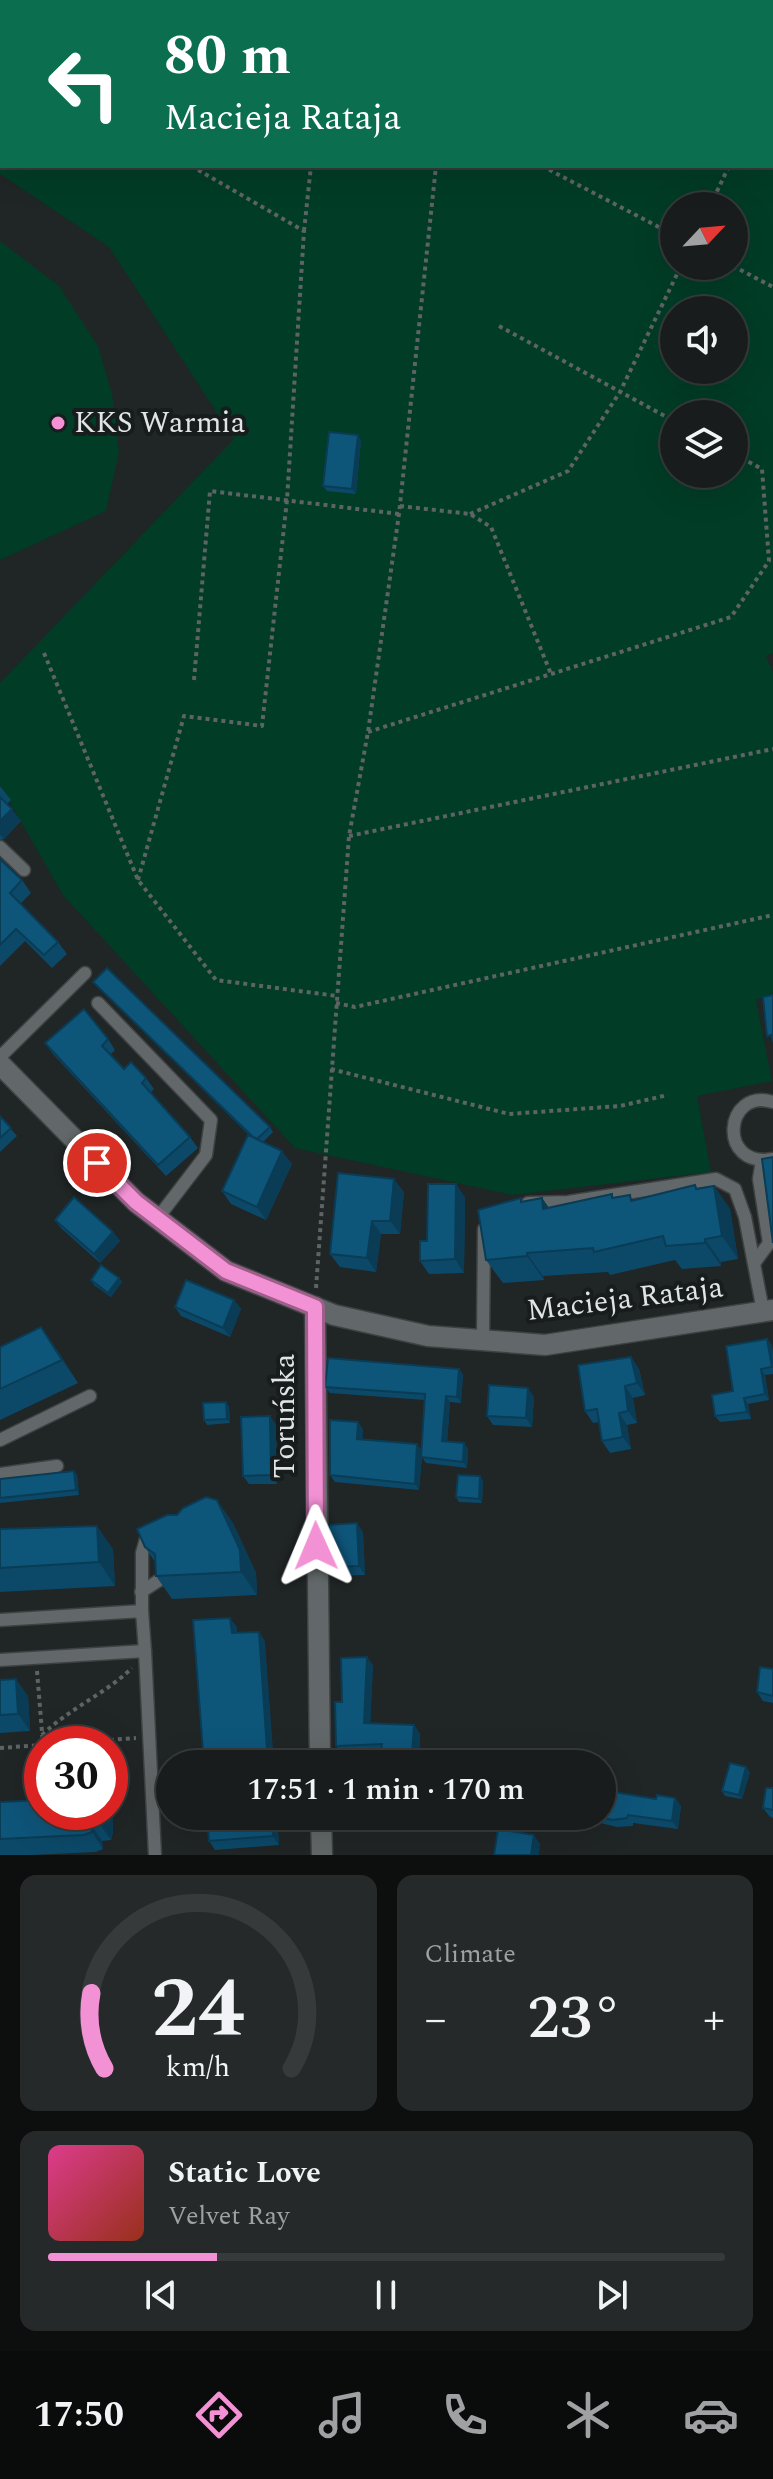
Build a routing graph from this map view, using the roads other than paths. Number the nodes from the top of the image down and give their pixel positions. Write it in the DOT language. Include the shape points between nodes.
graph roads {
  1 [pos="0,847"];
  2 [pos="24,870"];
  3 [pos="85,973"];
  4 [pos="98,1003"];
  5 [pos="0,1057"];
  6 [pos="0,1064"];
  7 [pos="773,1102"];
  8 [pos="768,1159"];
  9 [pos="508,1204"];
  10 [pos="489,1216"];
  11 [pos="157,1219"];
  12 [pos="755,1262"];
  13 [pos="315,1307"];
  14 [pos="768,1310"];
  15 [pos="483,1340"];
  16 [pos="90,1396"];
  17 [pos="0,1440"];
  18 [pos="57,1466"];
  19 [pos="0,1474"];
  20 [pos="163,1523"];
  21 [pos="161,1579"];
  22 [pos="141,1592"];
  23 [pos="142,1611"];
  24 [pos="0,1620"];
  25 [pos="145,1651"];
  26 [pos="0,1660"];
  27 [pos="320,1750"];
  28 [pos="321,1830"];
  29 [pos="155,1855"];
  30 [pos="322,1855"];
  1 -- 2 [label="lane"];
  3 -- 5 [label="lane"];
  4 -- 11 [label="lane" via="211,1120 206,1155"];
  6 -- 11 [label="street, Macieja Rataja"];
  7 -- 8 [label="lane" via="747,1104 733,1129 745,1154"];
  8 -- 12 [label="lane" via="759,1179 769,1243"];
  9 -- 12 [label="lane" via="568,1202 716,1179 735,1189"];
  10 -- 15 [label="lane" via="484,1223"];
  11 -- 13 [label="street, Macieja Rataja" via="226,1271"];
  12 -- 14 [label="lane"];
  13 -- 15 [label="street, Macieja Rataja" via="428,1336"];
  13 -- 27 [label="street, Toruńska"];
  14 -- 15 [label="street, Macieja Rataja" via="545,1345"];
  16 -- 17 [label="lane"];
  18 -- 19 [label="lane"];
  20 -- 22 [label="lane" via="147,1533"];
  21 -- 22 [label="lane"];
  22 -- 23 [label="lane"];
  23 -- 24 [label="lane"];
  23 -- 25 [label="lane"];
  25 -- 26 [label="lane"];
  25 -- 29 [label="lane"];
  28 -- 30 [label="street"];
}
